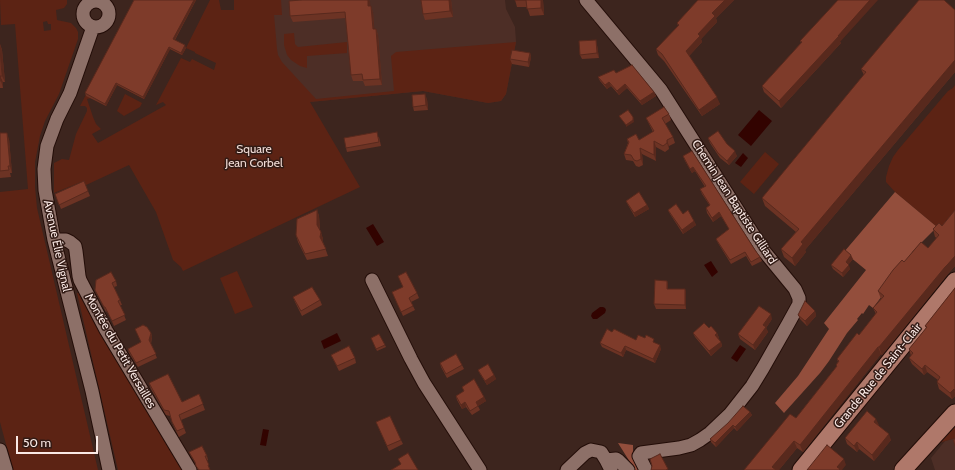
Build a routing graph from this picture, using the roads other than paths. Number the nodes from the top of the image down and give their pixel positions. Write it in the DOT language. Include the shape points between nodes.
graph roads {
  1 [pos="586,0"];
  2 [pos="84,3"];
  3 [pos="109,3"];
  4 [pos="93,27"];
  5 [pos="54,240"];
  6 [pos="372,280"];
  7 [pos="955,281"];
  8 [pos="955,413"];
  9 [pos="0,450"];
  10 [pos="608,465"];
  11 [pos="6,470"];
  12 [pos="109,470"];
  13 [pos="190,470"];
  14 [pos="480,470"];
  15 [pos="567,470"];
  16 [pos="628,470"];
  17 [pos="646,470"];
  18 [pos="801,470"];
  19 [pos="903,470"];
  1 -- 17 [label="street, Chemin Jean Baptiste Gilliard" via="661,90 763,250 795,289 799,298 788,324 763,368 730,414 710,433 691,444 641,453 639,456"];
  2 -- 3 [label="street" via="97,0"];
  2 -- 4 [label="street" via="83,19"];
  3 -- 4 [label="street" via="107,21 101,26"];
  4 -- 5 [label="street, Avenue Élie Vignal" via="48,146 44,169 45,190"];
  5 -- 12 [label="street, Avenue Élie Vignal"];
  5 -- 13 [label="street, Montée du Petit Versailles" via="66,240 75,246 80,280 106,330"];
  6 -- 14 [label="street" via="424,384"];
  7 -- 18 [label="main road, Grande Rue de Saint-Clair"];
  8 -- 19 [label="main road"];
  9 -- 11 [label="street"];
  10 -- 15 [label="street" via="601,452 591,450"];
  10 -- 16 [label="street" via="616,459"];
}
